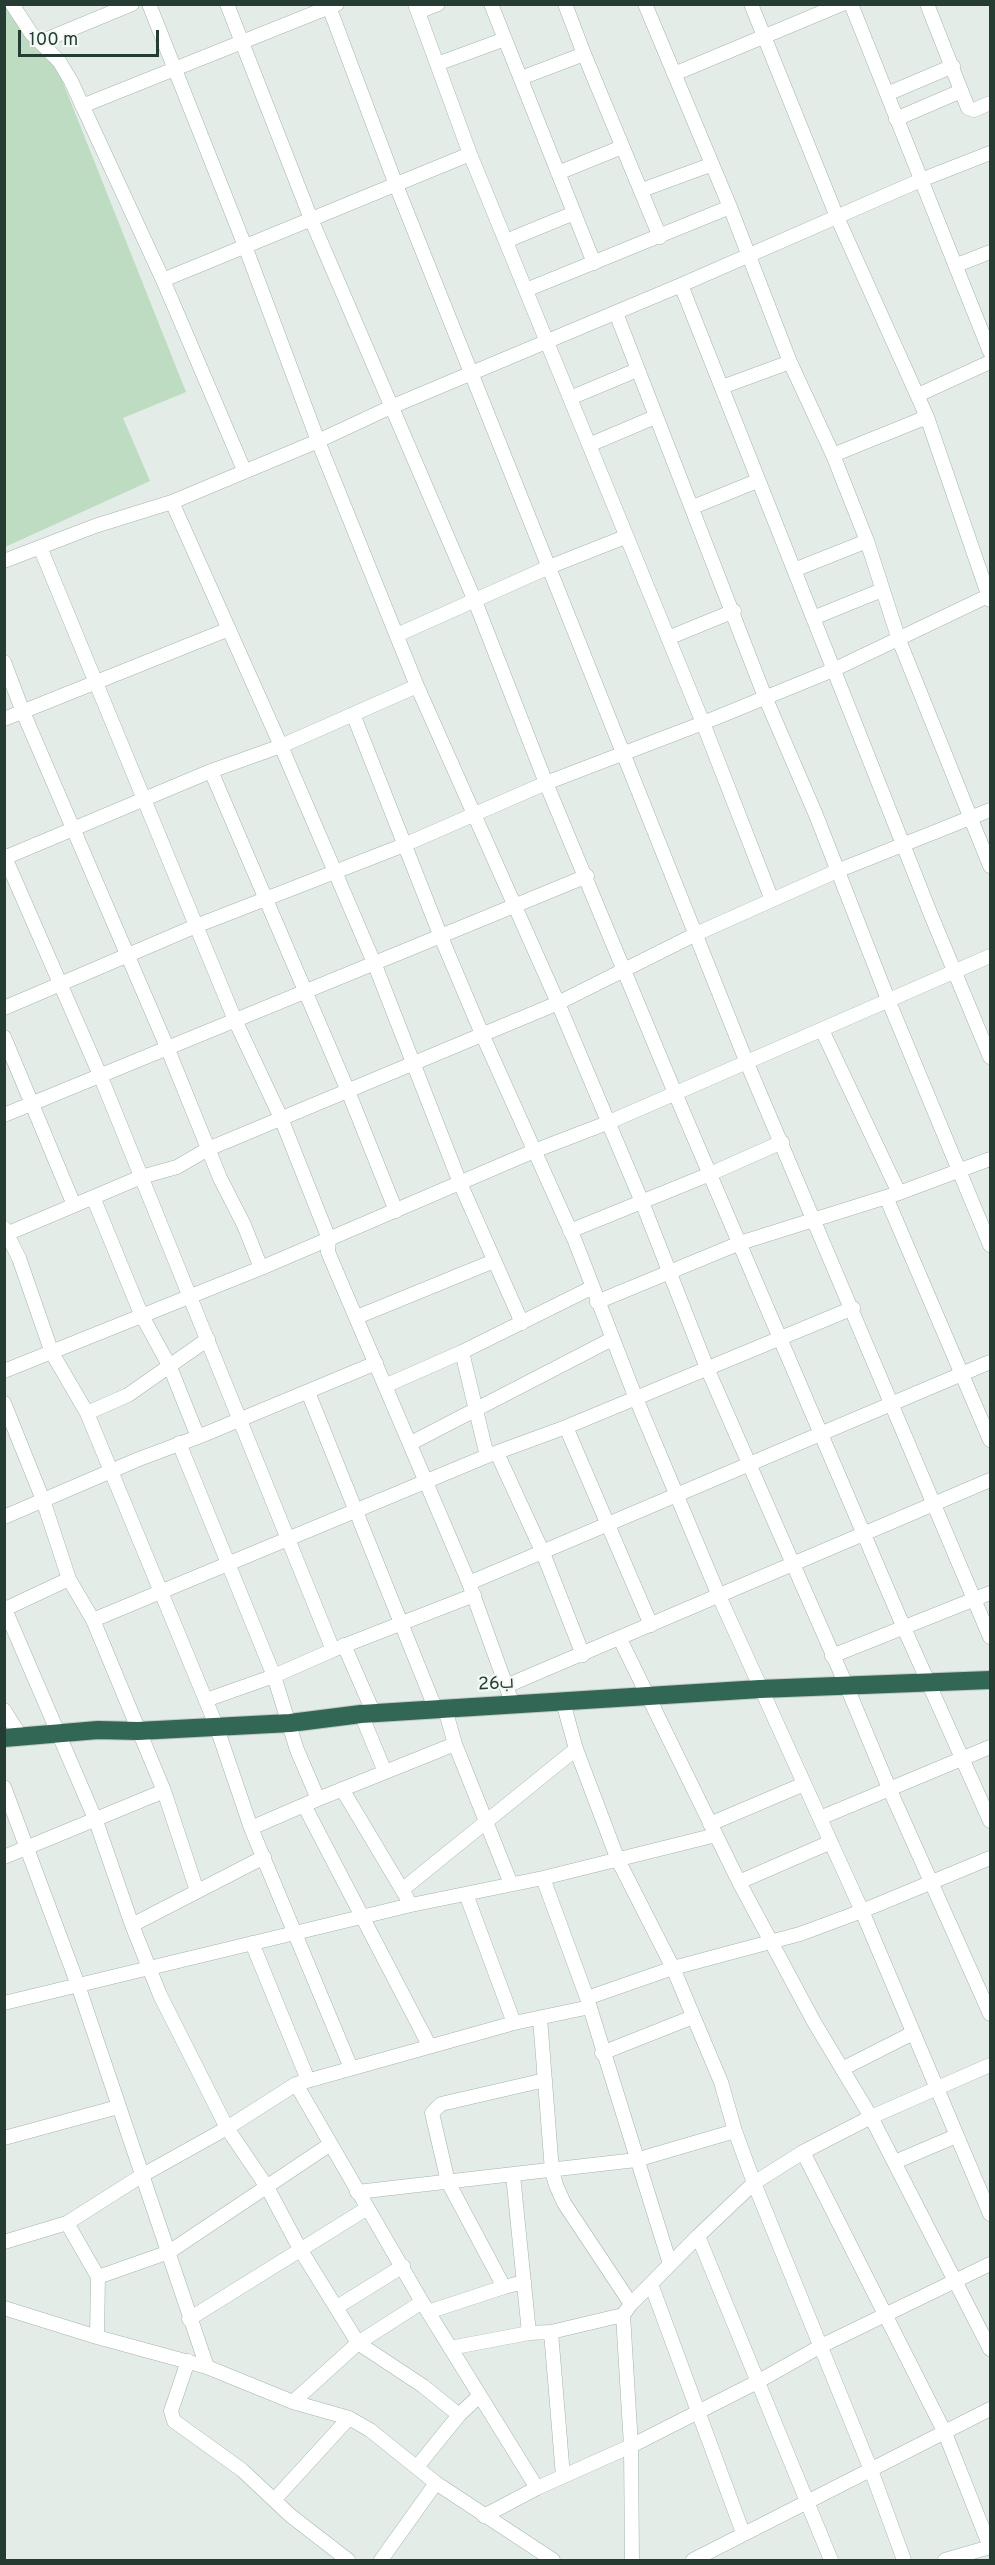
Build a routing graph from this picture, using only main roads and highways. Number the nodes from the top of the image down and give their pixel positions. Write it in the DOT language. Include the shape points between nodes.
graph roads {
  1 [pos="990,1680"];
  2 [pos="13,1737"];
  1 -- 2 [label="highway, 26ب" via="760,1689 368,1714 290,1723"];
}
